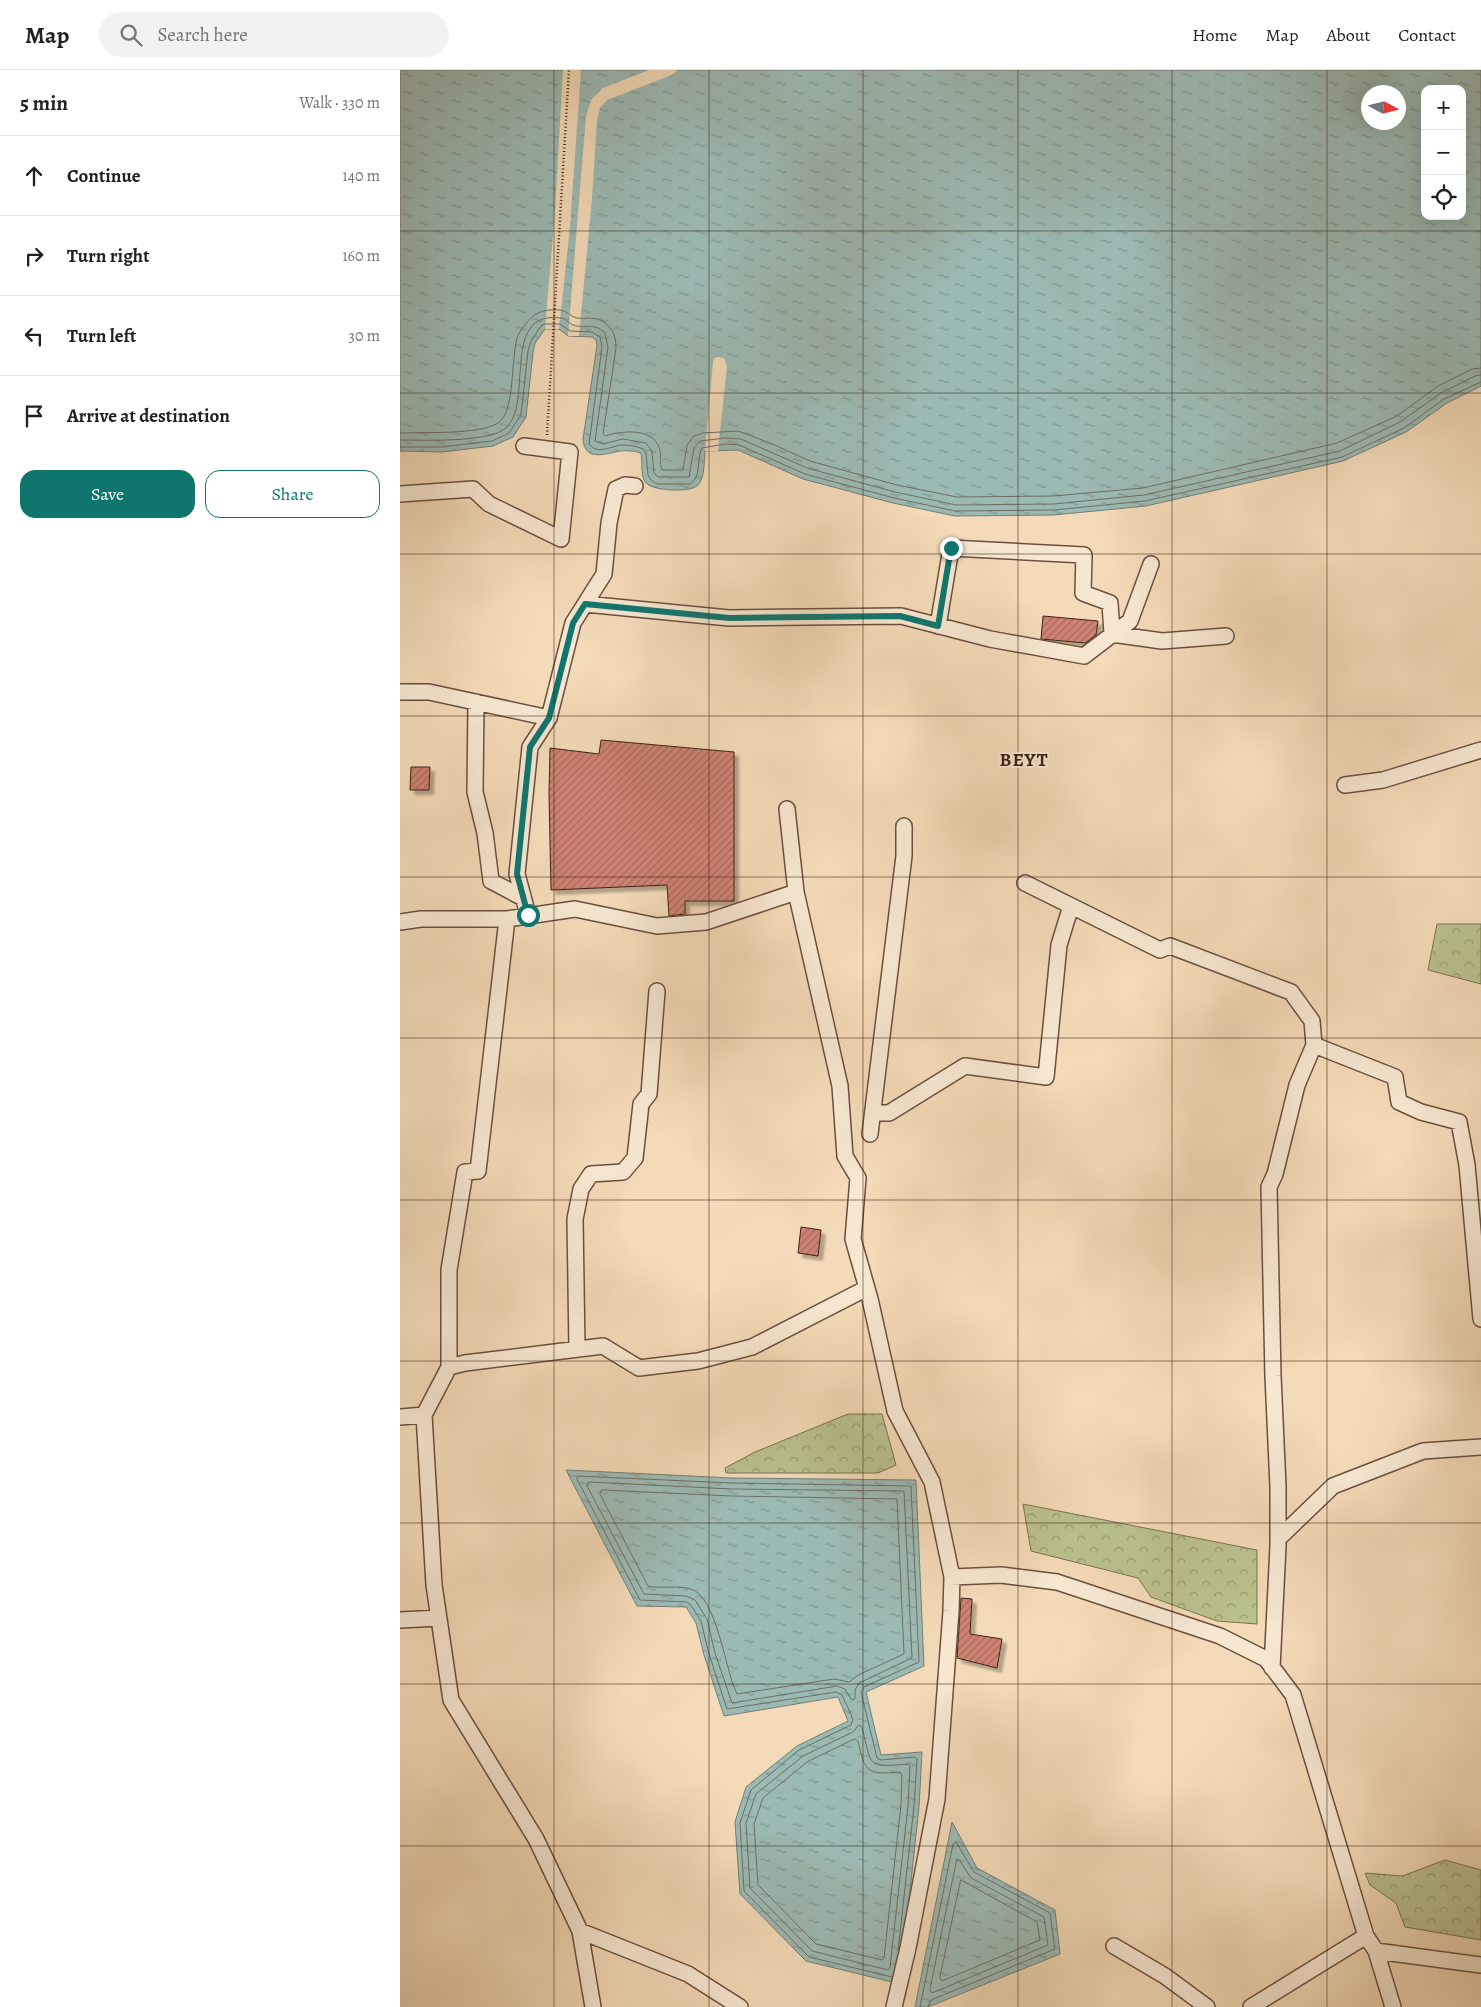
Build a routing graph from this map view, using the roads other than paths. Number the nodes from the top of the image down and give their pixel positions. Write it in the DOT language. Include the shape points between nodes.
graph roads {
  1 [pos="524,446"];
  2 [pos="635,486"];
  3 [pos="400,494"];
  4 [pos="1151,564"];
  5 [pos="585,604"];
  6 [pos="938,626"];
  7 [pos="1112,634"];
  8 [pos="1226,636"];
  9 [pos="400,692"];
  10 [pos="476,702"];
  11 [pos="549,718"];
  12 [pos="1481,750"];
  13 [pos="1345,785"];
  14 [pos="787,809"];
  15 [pos="904,826"];
  16 [pos="1025,884"];
  17 [pos="796,892"];
  18 [pos="523,898"];
  19 [pos="1071,906"];
  20 [pos="528,915"];
  21 [pos="507,919"];
  22 [pos="400,922"];
  23 [pos="657,991"];
  24 [pos="1314,1045"];
  25 [pos="874,1113"];
  26 [pos="870,1134"];
  27 [pos="867,1288"];
  28 [pos="1481,1319"];
  29 [pos="577,1349"];
  30 [pos="449,1367"];
  31 [pos="424,1415"];
  32 [pos="400,1417"];
  33 [pos="1481,1446"];
  34 [pos="1278,1539"];
  35 [pos="952,1577"];
  36 [pos="439,1618"];
  37 [pos="400,1620"];
  38 [pos="1272,1668"];
  39 [pos="580,1931"];
  40 [pos="1366,1936"];
  41 [pos="1114,1946"];
  42 [pos="1376,1951"];
  43 [pos="1481,1965"];
  44 [pos="593,2007"];
  45 [pos="740,2007"];
  46 [pos="894,2007"];
  47 [pos="1207,2007"];
  48 [pos="1251,2007"];
  49 [pos="1393,2007"];
  1 -- 3 [label="street" via="570,452 562,539 489,504 473,489"];
  2 -- 5 [label="street" via="625,485 616,489 604,574"];
  4 -- 7 [label="street" via="1130,620"];
  5 -- 6 [label="street" via="729,618 900,616"];
  5 -- 11 [label="street" via="573,623"];
  6 -- 7 [label="street" via="1084,656"];
  6 -- 7 [label="street" via="951,548 991,549 1084,555 1083,593 1110,604"];
  7 -- 8 [label="street" via="1162,641"];
  9 -- 10 [label="street" via="429,692"];
  10 -- 11 [label="street"];
  10 -- 18 [label="street" via="474,792 485,833 491,882"];
  11 -- 18 [label="street" via="530,747 517,874"];
  12 -- 13 [label="street" via="1383,780"];
  14 -- 17 [label="street"];
  15 -- 25 [label="street" via="904,856"];
  16 -- 19 [label="street"];
  17 -- 20 [label="street" via="706,922 657,926 575,909"];
  17 -- 27 [label="street" via="840,1086 844,1156 858,1178 852,1239"];
  18 -- 20 [label="street"];
  19 -- 24 [label="street" via="1160,950 1170,946 1291,992 1312,1021"];
  19 -- 25 [label="street" via="1059,945 1046,1077 965,1066 889,1113"];
  20 -- 21 [label="street"];
  21 -- 22 [label="street"];
  21 -- 30 [label="street" via="478,1171 465,1172 450,1270"];
  23 -- 29 [label="street" via="649,1094 641,1104 635,1158 623,1172 591,1174 581,1189 575,1219"];
  24 -- 28 [label="street" via="1396,1077 1399,1102 1421,1112 1459,1122 1467,1165"];
  24 -- 34 [label="street" via="1297,1085 1269,1187"];
  25 -- 26 [label="street"];
  27 -- 29 [label="street" via="752,1347 698,1361 640,1368 602,1346"];
  27 -- 35 [label="street" via="894,1411 932,1482"];
  29 -- 30 [label="street"];
  30 -- 31 [label="street"];
  31 -- 32 [label="street"];
  31 -- 36 [label="street" via="434,1585"];
  33 -- 34 [label="street" via="1424,1451 1332,1486"];
  34 -- 38 [label="street"];
  35 -- 38 [label="street" via="1001,1575 1057,1582 1220,1636 1266,1659"];
  35 -- 46 [label="street" via="937,1799"];
  36 -- 37 [label="street"];
  36 -- 39 [label="street" via="452,1700 536,1839"];
  38 -- 40 [label="street" via="1293,1695"];
  39 -- 44 [label="street"];
  39 -- 45 [label="street" via="688,1974"];
  40 -- 42 [label="street"];
  40 -- 48 [label="street"];
  41 -- 47 [label="street"];
  42 -- 43 [label="street"];
  42 -- 49 [label="street"];
}
